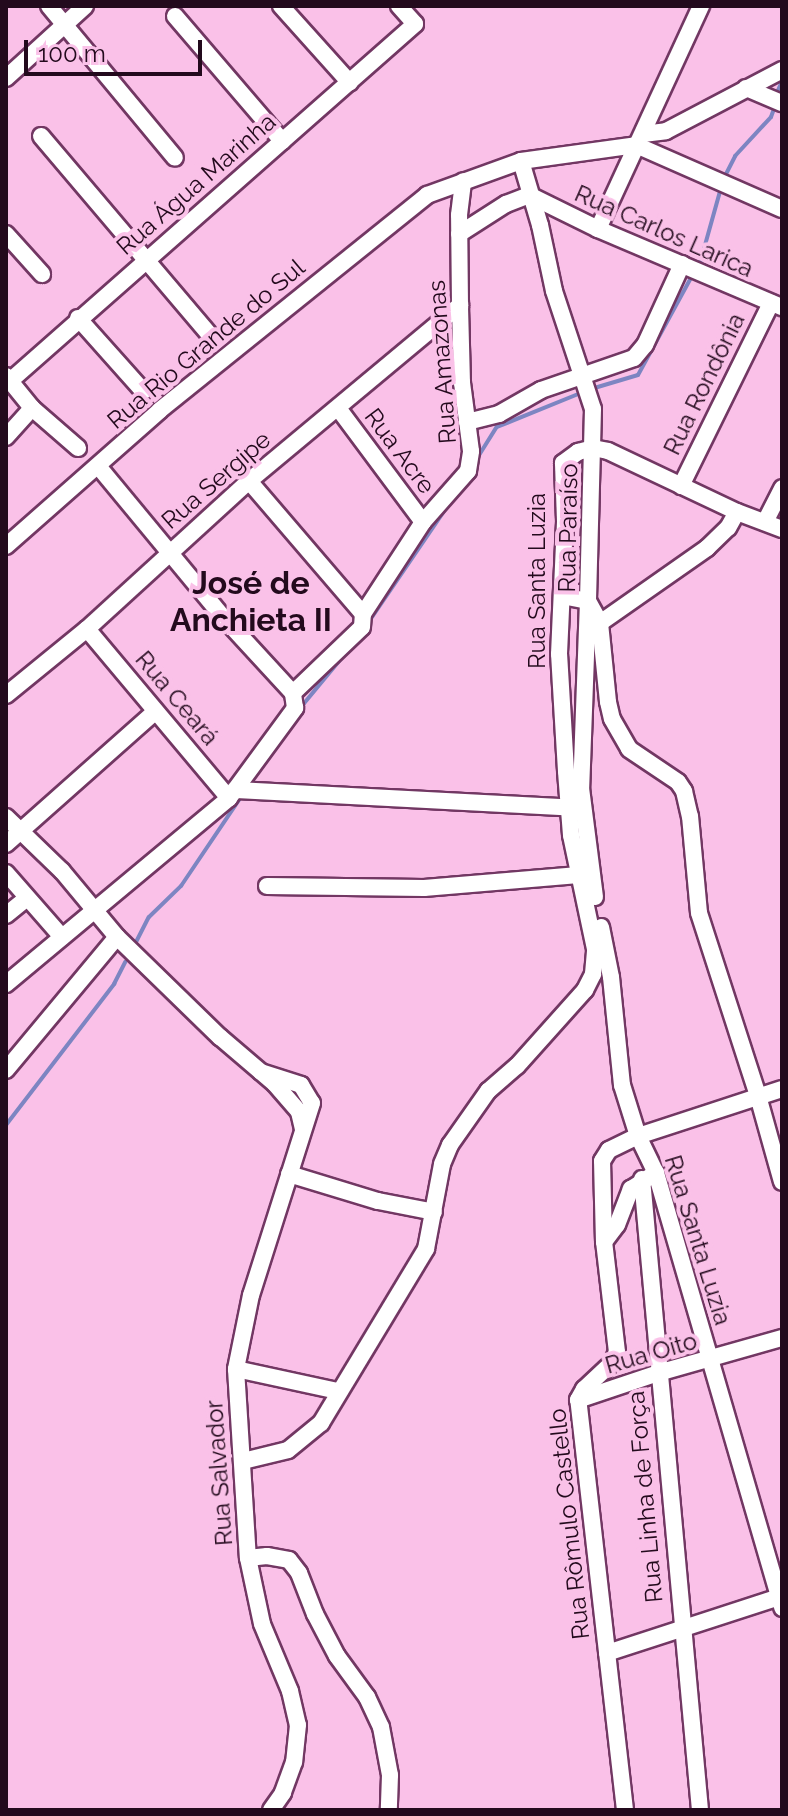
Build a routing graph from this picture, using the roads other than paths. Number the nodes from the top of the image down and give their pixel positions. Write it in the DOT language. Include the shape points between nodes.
graph roads {
  1 [pos="49,6"];
  2 [pos="85,6"];
  3 [pos="281,6"];
  4 [pos="399,6"];
  5 [pos="415,6"];
  6 [pos="701,6"];
  7 [pos="175,16"];
  8 [pos="65,23"];
  9 [pos="415,24"];
  10 [pos="782,70"];
  11 [pos="6,78"];
  12 [pos="350,83"];
  13 [pos="746,88"];
  14 [pos="782,103"];
  15 [pos="41,136"];
  16 [pos="640,140"];
  17 [pos="282,141"];
  18 [pos="175,158"];
  19 [pos="521,161"];
  20 [pos="463,181"];
  21 [pos="529,195"];
  22 [pos="782,209"];
  23 [pos="598,229"];
  24 [pos="6,234"];
  25 [pos="459,234"];
  26 [pos="147,257"];
  27 [pos="682,264"];
  28 [pos="42,274"];
  29 [pos="460,305"];
  30 [pos="776,305"];
  31 [pos="78,318"];
  32 [pos="209,334"];
  33 [pos="8,379"];
  34 [pos="586,386"];
  35 [pos="143,391"];
  36 [pos="32,408"];
  37 [pos="338,408"];
  38 [pos="499,414"];
  39 [pos="467,422"];
  40 [pos="6,437"];
  41 [pos="78,448"];
  42 [pos="593,448"];
  43 [pos="471,451"];
  44 [pos="98,466"];
  45 [pos="249,481"];
  46 [pos="681,486"];
  47 [pos="782,488"];
  48 [pos="737,512"];
  49 [pos="423,522"];
  50 [pos="765,522"];
  51 [pos="782,529"];
  52 [pos="6,546"];
  53 [pos="169,553"];
  54 [pos="562,596"];
  55 [pos="588,601"];
  56 [pos="363,614"];
  57 [pos="600,623"];
  58 [pos="87,629"];
  59 [pos="293,693"];
  60 [pos="6,695"];
  61 [pos="156,711"];
  62 [pos="238,793"];
  63 [pos="575,808"];
  64 [pos="6,817"];
  65 [pos="23,832"];
  66 [pos="6,844"];
  67 [pos="6,873"];
  68 [pos="585,879"];
  69 [pos="267,886"];
  70 [pos="27,898"];
  71 [pos="95,909"];
  72 [pos="6,915"];
  73 [pos="62,937"];
  74 [pos="117,937"];
  75 [pos="6,984"];
  76 [pos="6,1070"];
  77 [pos="782,1089"];
  78 [pos="758,1096"];
  79 [pos="638,1136"];
  80 [pos="289,1174"];
  81 [pos="649,1176"];
  82 [pos="782,1182"];
  83 [pos="434,1212"];
  84 [pos="604,1242"];
  85 [pos="782,1338"];
  86 [pos="710,1361"];
  87 [pos="236,1369"];
  88 [pos="658,1373"];
  89 [pos="338,1391"];
  90 [pos="578,1400"];
  91 [pos="243,1461"];
  92 [pos="248,1558"];
  93 [pos="781,1600"];
  94 [pos="681,1630"];
  95 [pos="607,1653"];
  96 [pos="271,1810"];
  97 [pos="389,1810"];
  98 [pos="625,1810"];
  99 [pos="700,1810"];
  1 -- 8 [label="street"];
  2 -- 8 [label="street"];
  3 -- 12 [label="street"];
  4 -- 9 [label="street"];
  5 -- 9 [label="street"];
  6 -- 16 [label="street"];
  7 -- 17 [label="street"];
  8 -- 11 [label="street"];
  8 -- 18 [label="street"];
  9 -- 12 [label="street, Rua Água Marinha"];
  10 -- 13 [label="street, Rua Rio Grande do Sul"];
  12 -- 17 [label="street, Rua Água Marinha"];
  13 -- 14 [label="street"];
  13 -- 16 [label="street, Rua Rio Grande do Sul"];
  15 -- 26 [label="street"];
  16 -- 19 [label="street, Rua Rio Grande do Sul"];
  16 -- 22 [label="street"];
  16 -- 23 [label="street"];
  17 -- 26 [label="street, Rua Água Marinha"];
  19 -- 20 [label="street, Rua Rio Grande do Sul"];
  19 -- 21 [label="street, Rua Paraíso"];
  20 -- 25 [label="street, Rua Amazonas"];
  20 -- 44 [label="street, Rua Rio Grande do Sul" via="417,200"];
  21 -- 23 [label="street, Rua Carlos Larica"];
  21 -- 25 [label="street"];
  21 -- 34 [label="street, Rua Paraíso"];
  23 -- 27 [label="street, Rua Carlos Larica"];
  24 -- 28 [label="street"];
  25 -- 29 [label="street, Rua Amazonas"];
  26 -- 31 [label="street, Rua Água Marinha"];
  26 -- 32 [label="street"];
  27 -- 30 [label="street, Rua Carlos Larica"];
  27 -- 34 [label="street" via="641,352"];
  29 -- 37 [label="street, Rua Sergipe"];
  29 -- 39 [label="street, Rua Amazonas"];
  30 -- 46 [label="street, Rua Rondônia"];
  31 -- 33 [label="street, Rua Água Marinha"];
  31 -- 35 [label="street"];
  33 -- 36 [label="street"];
  34 -- 38 [label="street" via="541,390"];
  34 -- 42 [label="street, Rua Paraíso"];
  36 -- 40 [label="street"];
  36 -- 41 [label="street"];
  37 -- 45 [label="street, Rua Sergipe"];
  37 -- 49 [label="street, Rua Acre"];
  38 -- 39 [label="street"];
  38 -- 43 [label="street"];
  39 -- 43 [label="street, Rua Amazonas"];
  42 -- 46 [label="street" via="631,459"];
  42 -- 54 [label="street, Rua Santa Luzia" via="572,454 560,472 565,521"];
  42 -- 55 [label="street, Rua Paraíso"];
  43 -- 49 [label="street, Rua Amazonas" via="468,471"];
  44 -- 52 [label="street, Rua Rio Grande do Sul"];
  44 -- 53 [label="street"];
  45 -- 53 [label="street, Rua Sergipe"];
  45 -- 56 [label="street"];
  46 -- 48 [label="street"];
  47 -- 50 [label="street"];
  48 -- 50 [label="street"];
  48 -- 57 [label="street" via="707,548"];
  49 -- 56 [label="street, Rua Amazonas"];
  50 -- 51 [label="street"];
  53 -- 58 [label="street, Rua Sergipe"];
  53 -- 59 [label="street"];
  54 -- 55 [label="street"];
  54 -- 63 [label="street, Rua Santa Luzia" via="559,654"];
  55 -- 57 [label="street, Rua Paraíso"];
  55 -- 63 [label="street"];
  56 -- 59 [label="street, Rua Amazonas" via="362,627"];
  57 -- 78 [label="street, Rua Paraíso" via="612,719 629,749 684,791 699,913"];
  58 -- 60 [label="street, Rua Sergipe"];
  58 -- 61 [label="street, Rua Ceará"];
  59 -- 62 [label="street, Rua Amazonas" via="295,708"];
  61 -- 62 [label="street, Rua Ceará"];
  61 -- 65 [label="street"];
  62 -- 63 [label="street"];
  62 -- 71 [label="street, Rua Amazonas"];
  63 -- 68 [label="street"];
  64 -- 65 [label="street, Rua Salvador"];
  65 -- 66 [label="street"];
  65 -- 71 [label="street, Rua Salvador"];
  67 -- 70 [label="street"];
  68 -- 69 [label="street" via="424,888"];
  68 -- 79 [label="street, Rua Santa Luzia" via="610,964 622,1085"];
  68 -- 83 [label="street" via="595,949 593,974 577,999 470,1115 442,1164"];
  70 -- 72 [label="street"];
  70 -- 73 [label="street"];
  71 -- 73 [label="street, Rua Amazonas"];
  71 -- 74 [label="street, Rua Salvador"];
  73 -- 75 [label="street, Rua Amazonas"];
  74 -- 76 [label="street"];
  74 -- 80 [label="street, Rua Salvador" via="261,1072 301,1085 310,1095"];
  77 -- 78 [label="street"];
  78 -- 79 [label="street"];
  78 -- 82 [label="street, Rua Paraíso"];
  79 -- 81 [label="street, Rua Santa Luzia"];
  79 -- 84 [label="street, Rua Rômulo Castello" via="609,1150 602,1161"];
  80 -- 83 [label="street"];
  80 -- 87 [label="street, Rua Salvador" via="251,1295"];
  81 -- 84 [label="street" via="631,1189"];
  81 -- 86 [label="street, Rua Santa Luzia"];
  81 -- 88 [label="street, Rua Linha de Força"];
  83 -- 89 [label="street" via="417,1266"];
  84 -- 90 [label="street, Rua Rômulo Castello" via="617,1352"];
  85 -- 86 [label="street, Rua Oito"];
  86 -- 88 [label="street, Rua Oito"];
  86 -- 93 [label="street, Rua Santa Luzia"];
  87 -- 89 [label="street"];
  87 -- 91 [label="street, Rua Salvador"];
  88 -- 90 [label="street, Rua Oito"];
  88 -- 94 [label="street, Rua Linha de Força"];
  89 -- 91 [label="street" via="321,1423 305,1439 288,1450"];
  90 -- 95 [label="street, Rua Rômulo Castello"];
  91 -- 92 [label="street, Rua Salvador"];
  92 -- 96 [label="street, Rua Salvador" via="262,1624 298,1725 294,1762"];
  92 -- 97 [label="street" via="289,1560 299,1573 337,1656 381,1727 390,1775"];
  93 -- 94 [label="street"];
  94 -- 95 [label="street"];
  94 -- 99 [label="street, Rua Linha de Força"];
  95 -- 98 [label="street, Rua Rômulo Castello"];
}
